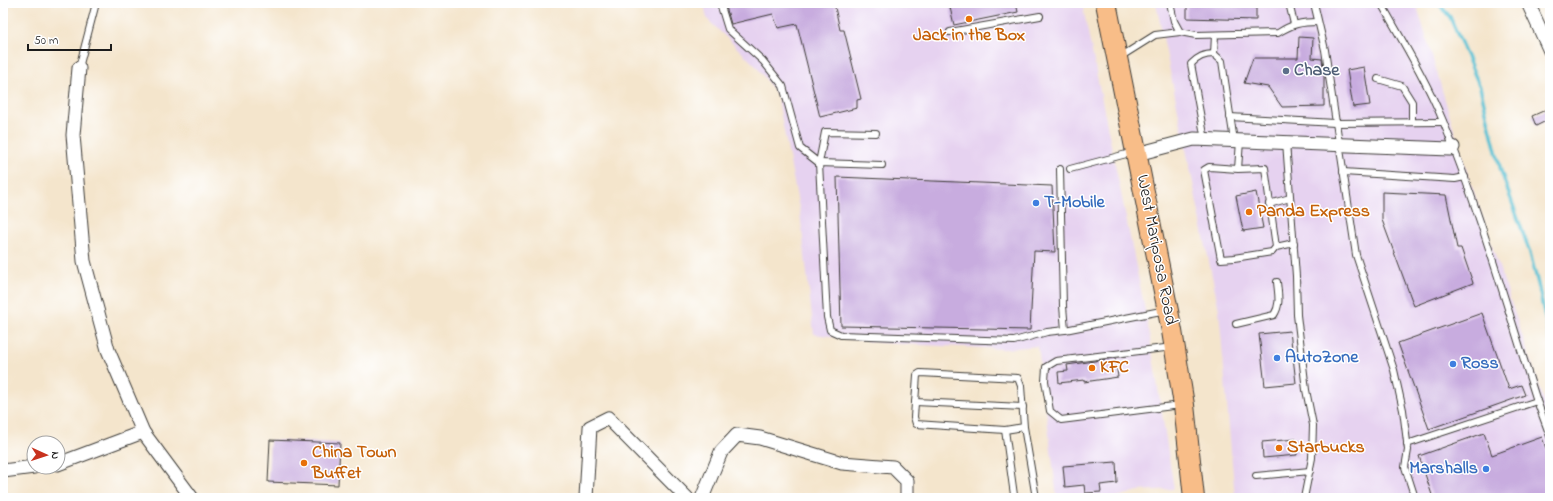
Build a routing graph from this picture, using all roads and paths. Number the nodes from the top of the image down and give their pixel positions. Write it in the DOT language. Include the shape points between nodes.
graph roads {
  1 [pos="96,3"];
  2 [pos="720,3"];
  3 [pos="1106,3"];
  4 [pos="1170,3"];
  5 [pos="1289,3"];
  6 [pos="1314,3"];
  7 [pos="1381,3"];
  8 [pos="1528,3"];
  9 [pos="1040,16"];
  10 [pos="1318,22"];
  11 [pos="1294,24"];
  12 [pos="950,32"];
  13 [pos="1180,32"];
  14 [pos="1216,35"];
  15 [pos="1550,51"];
  16 [pos="1214,54"];
  17 [pos="1117,59"];
  18 [pos="79,68"];
  19 [pos="1378,79"];
  20 [pos="1230,117"];
  21 [pos="1412,122"];
  22 [pos="1443,122"];
  23 [pos="1335,123"];
  24 [pos="876,133"];
  25 [pos="1205,140"];
  26 [pos="1237,141"];
  27 [pos="1286,142"];
  28 [pos="1338,145"];
  29 [pos="1452,147"];
  30 [pos="1137,153"];
  31 [pos="819,164"];
  32 [pos="882,166"];
  33 [pos="1060,169"];
  34 [pos="1070,169"];
  35 [pos="1238,169"];
  36 [pos="1343,172"];
  37 [pos="1465,178"];
  38 [pos="1290,198"];
  39 [pos="1270,204"];
  40 [pos="1294,243"];
  41 [pos="1276,247"];
  42 [pos="1277,282"];
  43 [pos="1167,310"];
  44 [pos="1236,324"];
  45 [pos="1065,330"];
  46 [pos="1174,347"];
  47 [pos="1537,401"];
  48 [pos="915,402"];
  49 [pos="1184,405"];
  50 [pos="1023,407"];
  51 [pos="1024,427"];
  52 [pos="1005,430"];
  53 [pos="143,432"];
  54 [pos="1550,436"];
  55 [pos="1407,444"];
  56 [pos="66,461"];
  57 [pos="26,468"];
  58 [pos="3,471"];
  59 [pos="1310,471"];
  60 [pos="1256,476"];
  61 [pos="1036,497"];
  62 [pos="192,498"];
  63 [pos="586,498"];
  64 [pos="687,498"];
  65 [pos="702,498"];
  66 [pos="907,498"];
  67 [pos="1018,498"];
  68 [pos="1194,498"];
  69 [pos="1304,498"];
  70 [pos="1415,498"];
  1 -- 18 [label="lane"];
  2 -- 31 [label="lane" via="728,29 763,62 783,86 800,148"];
  3 -- 17 [label="main road, West Mariposa Road"];
  4 -- 13 [label="lane"];
  5 -- 11 [label="lane"];
  6 -- 10 [label="lane"];
  7 -- 22 [label="lane" via="1423,78"];
  8 -- 15 [label="street"];
  9 -- 12 [label="lane"];
  10 -- 11 [label="lane"];
  10 -- 23 [label="lane"];
  11 -- 14 [label="lane" via="1278,33"];
  13 -- 14 [label="lane"];
  13 -- 17 [label="lane" via="1155,35"];
  14 -- 16 [label="lane"];
  16 -- 20 [label="lane" via="1222,61"];
  16 -- 25 [label="lane" via="1196,58 1191,64"];
  17 -- 30 [label="main road, West Mariposa Road"];
  18 -- 53 [label="street" via="72,135 84,261 108,350"];
  19 -- 21 [label="lane" via="1402,86 1412,102"];
  20 -- 23 [label="lane"];
  20 -- 26 [label="lane"];
  21 -- 22 [label="lane"];
  21 -- 23 [label="lane"];
  22 -- 29 [label="lane"];
  23 -- 28 [label="lane"];
  24 -- 31 [label="lane" via="824,132"];
  25 -- 26 [label="street"];
  25 -- 30 [label="street" via="1194,139"];
  26 -- 27 [label="street"];
  26 -- 35 [label="lane"];
  27 -- 28 [label="street"];
  27 -- 38 [label="lane"];
  28 -- 29 [label="street" via="1450,149"];
  28 -- 36 [label="lane"];
  29 -- 37 [label="lane"];
  30 -- 34 [label="lane"];
  30 -- 43 [label="main road, West Mariposa Road"];
  31 -- 32 [label="lane"];
  31 -- 45 [label="lane" via="827,317 830,330 841,335 1014,342 1047,332"];
  33 -- 45 [label="lane"];
  35 -- 39 [label="lane" via="1265,168"];
  35 -- 41 [label="lane" via="1209,167 1204,170 1221,259 1272,252"];
  36 -- 37 [label="lane"];
  36 -- 55 [label="lane" via="1356,255 1394,370"];
  37 -- 47 [label="lane"];
  38 -- 39 [label="lane"];
  38 -- 40 [label="lane"];
  39 -- 41 [label="lane"];
  40 -- 41 [label="lane"];
  40 -- 59 [label="lane" via="1296,315 1313,425"];
  42 -- 44 [label="lane" via="1279,301 1274,315"];
  43 -- 45 [label="lane"];
  43 -- 46 [label="main road, West Mariposa Road"];
  46 -- 49 [label="main road, West Mariposa Road"];
  46 -- 49 [label="lane" via="1056,361 1046,368 1045,381 1050,412 1061,420"];
  47 -- 54 [label="lane"];
  47 -- 55 [label="lane"];
  48 -- 50 [label="lane"];
  48 -- 50 [label="lane" via="917,375 920,373 1018,378"];
  48 -- 52 [label="lane" via="916,424"];
  49 -- 68 [label="main road, West Mariposa Road"];
  50 -- 51 [label="lane"];
  51 -- 52 [label="lane"];
  51 -- 61 [label="lane"];
  52 -- 67 [label="lane" via="1014,495"];
  53 -- 56 [label="street"];
  53 -- 62 [label="street"];
  55 -- 70 [label="lane" via="1405,467"];
  57 -- 58 [label="street"];
  59 -- 60 [label="lane"];
  59 -- 69 [label="lane"];
  61 -- 67 [label="lane"];
  63 -- 64 [label="street" via="590,427 608,418"];
  65 -- 66 [label="street" via="721,452 737,435 760,438 842,464 893,467 907,481"];
}
